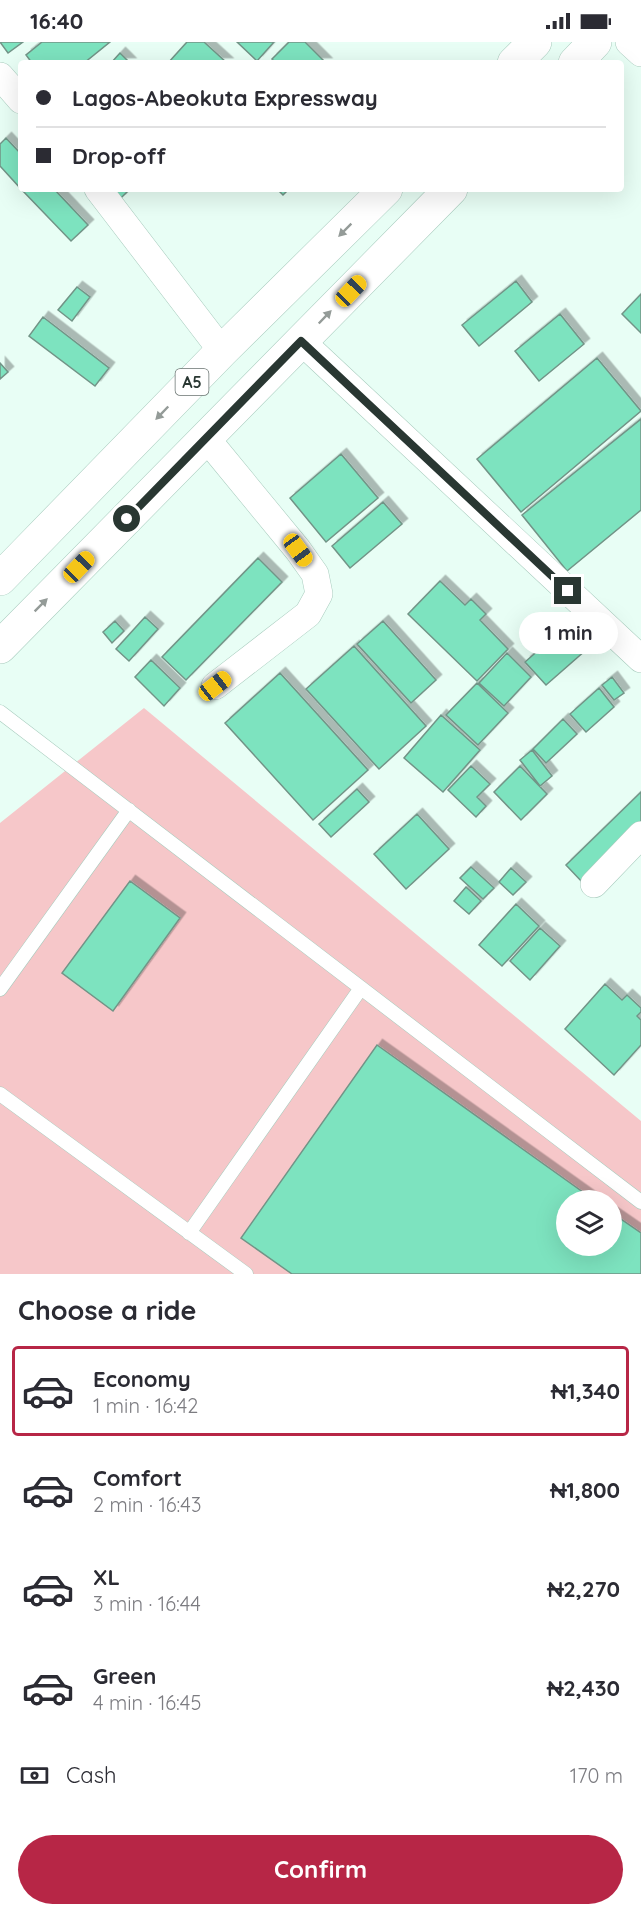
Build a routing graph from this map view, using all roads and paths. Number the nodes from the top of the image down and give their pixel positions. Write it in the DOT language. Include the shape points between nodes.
graph roads {
  1 [pos="535,42"];
  2 [pos="595,42"];
  3 [pos="629,42"];
  4 [pos="641,53"];
  5 [pos="517,60"];
  6 [pos="578,60"];
  7 [pos="0,76"];
  8 [pos="18,97"];
  9 [pos="100,192"];
  10 [pos="383,192"];
  11 [pos="448,192"];
  12 [pos="301,341"];
  13 [pos="222,351"];
  14 [pos="206,438"];
  15 [pos="0,579"];
  16 [pos="0,647"];
  17 [pos="639,653"];
  18 [pos="215,686"];
  19 [pos="0,712"];
  20 [pos="129,810"];
  21 [pos="641,835"];
  22 [pos="594,884"];
  23 [pos="361,988"];
  24 [pos="0,989"];
  25 [pos="0,1094"];
  26 [pos="641,1202"];
  27 [pos="189,1233"];
  28 [pos="246,1274"];
  1 -- 5 [label="highway"];
  2 -- 6 [label="highway"];
  3 -- 4 [label="street"];
  7 -- 8 [label="street"];
  9 -- 13 [label="street"];
  10 -- 13 [label="highway, A5, one-way"];
  12 -- 11 [label="highway, one-way"];
  12 -- 14 [label="highway"];
  12 -- 17 [label="street"];
  13 -- 15 [label="highway, A5, one-way"];
  16 -- 14 [label="highway, one-way"];
  14 -- 18 [label="street" via="298,550 315,574 319,594 308,614"];
  19 -- 20 [label="lane"];
  20 -- 23 [label="lane"];
  20 -- 24 [label="lane"];
  21 -- 22 [label="street"];
  23 -- 26 [label="lane"];
  23 -- 27 [label="lane"];
  25 -- 27 [label="lane"];
  27 -- 28 [label="lane"];
}
